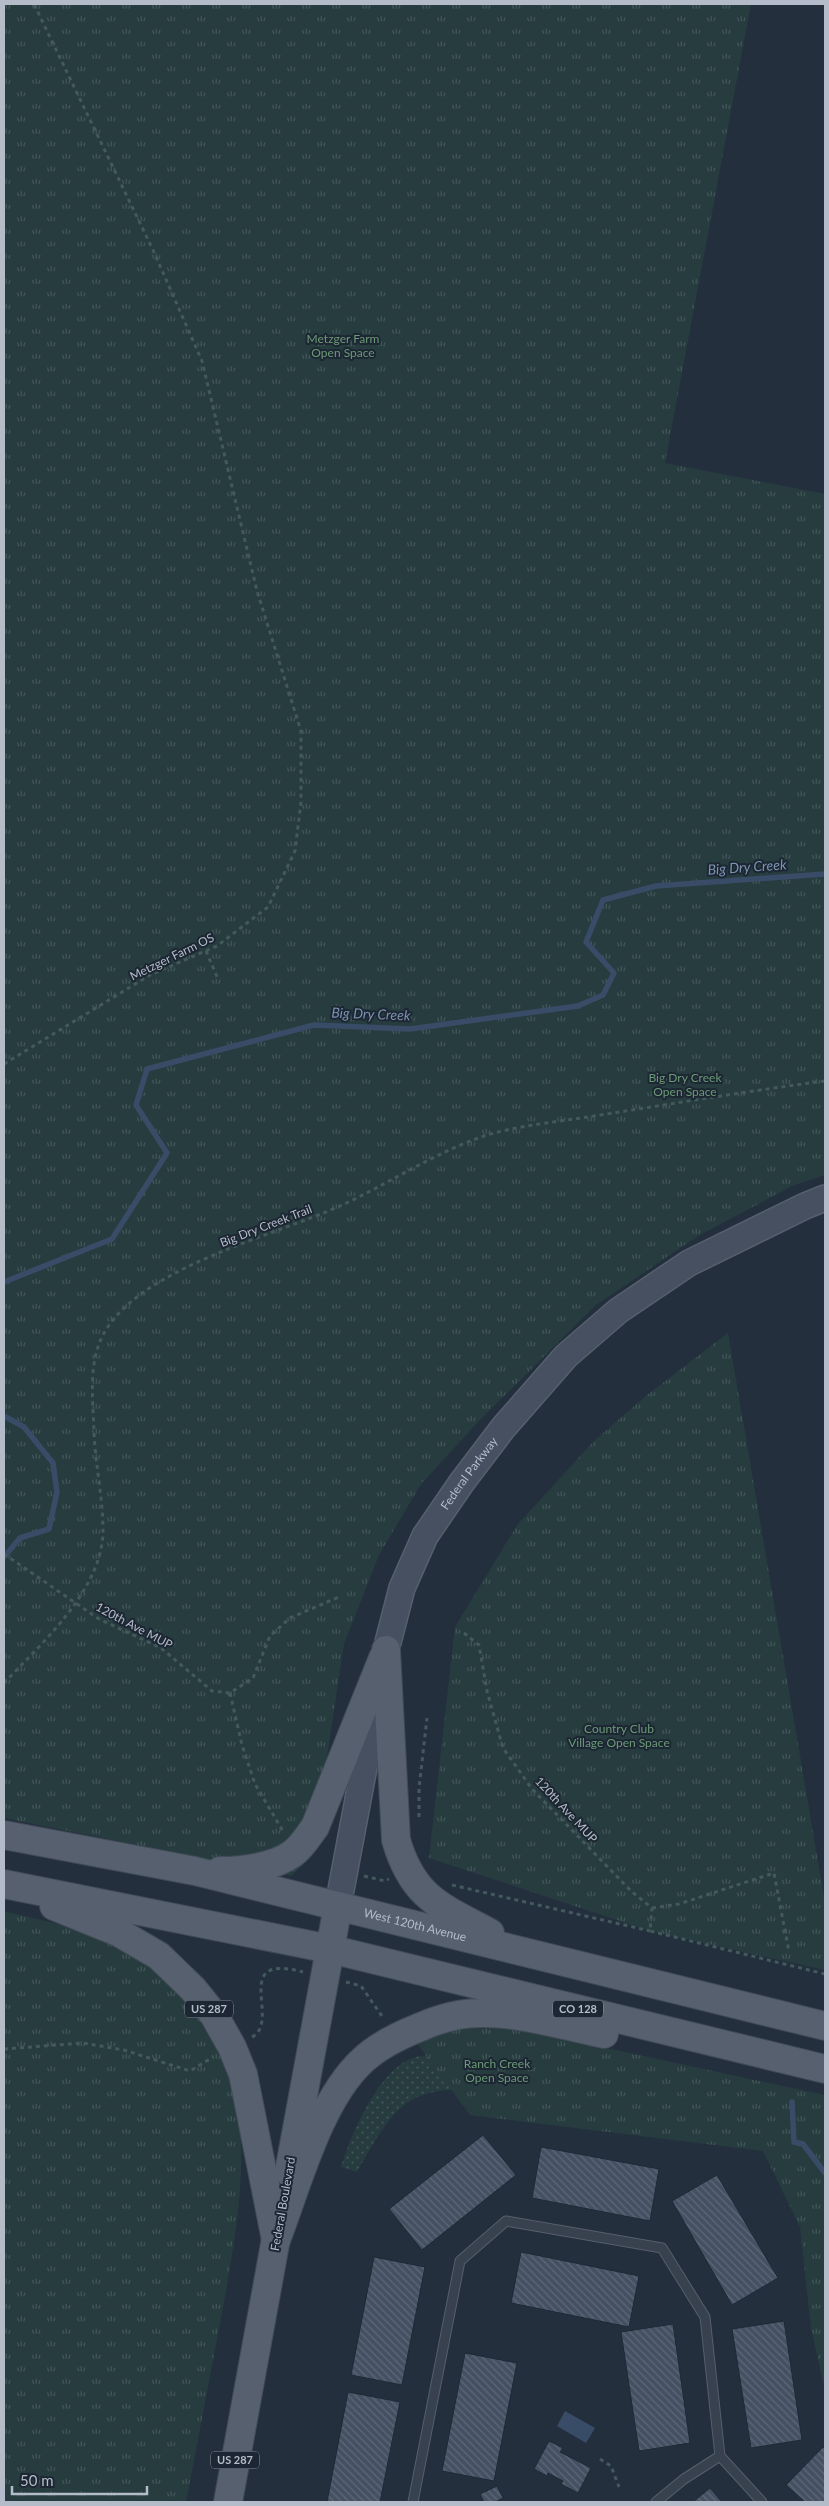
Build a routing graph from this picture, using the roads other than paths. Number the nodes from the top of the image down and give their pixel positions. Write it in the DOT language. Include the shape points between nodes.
graph roads {
  1 [pos="825,1198"];
  2 [pos="386,1650"];
  3 [pos="4,1835"];
  4 [pos="195,1871"];
  5 [pos="4,1885"];
  6 [pos="338,1906"];
  7 [pos="330,1949"];
  8 [pos="524,1952"];
  9 [pos="825,2026"];
  10 [pos="825,2071"];
  11 [pos="276,2240"];
  12 [pos="720,2456"];
  13 [pos="228,2502"];
  14 [pos="413,2502"];
  15 [pos="656,2502"];
  16 [pos="762,2502"];
  1 -- 2 [label="main road, Federal Parkway" via="689,1263 618,1311 566,1356 503,1428 425,1536 402,1588"];
  2 -- 4 [label="main road" via="315,1827 304,1842 291,1855 273,1863 231,1871"];
  2 -- 6 [label="main road, Federal Parkway"];
  2 -- 8 [label="main road" via="396,1840 403,1864 428,1899"];
  3 -- 4 [label="main road, West 120th Avenue"];
  4 -- 6 [label="main road, West 120th Avenue"];
  5 -- 7 [label="main road, US 287"];
  5 -- 11 [label="main road, US 287" via="118,1932 159,1956 214,2015 232,2047 242,2074"];
  6 -- 7 [label="main road, Federal Boulevard / US 287"];
  6 -- 8 [label="main road, West 120th Avenue"];
  7 -- 10 [label="main road, CO 128"];
  7 -- 11 [label="main road, Federal Boulevard / US 287"];
  8 -- 9 [label="main road, West 120th Avenue"];
  10 -- 11 [label="main road" via="747,2064 530,2018 481,2013 443,2018 385,2043 362,2061 340,2088 323,2117"];
  11 -- 13 [label="main road, Federal Boulevard / US 287"];
  12 -- 14 [label="lane" via="705,2317 662,2248 506,2221 460,2261"];
  12 -- 15 [label="lane"];
  12 -- 16 [label="lane"];
}
